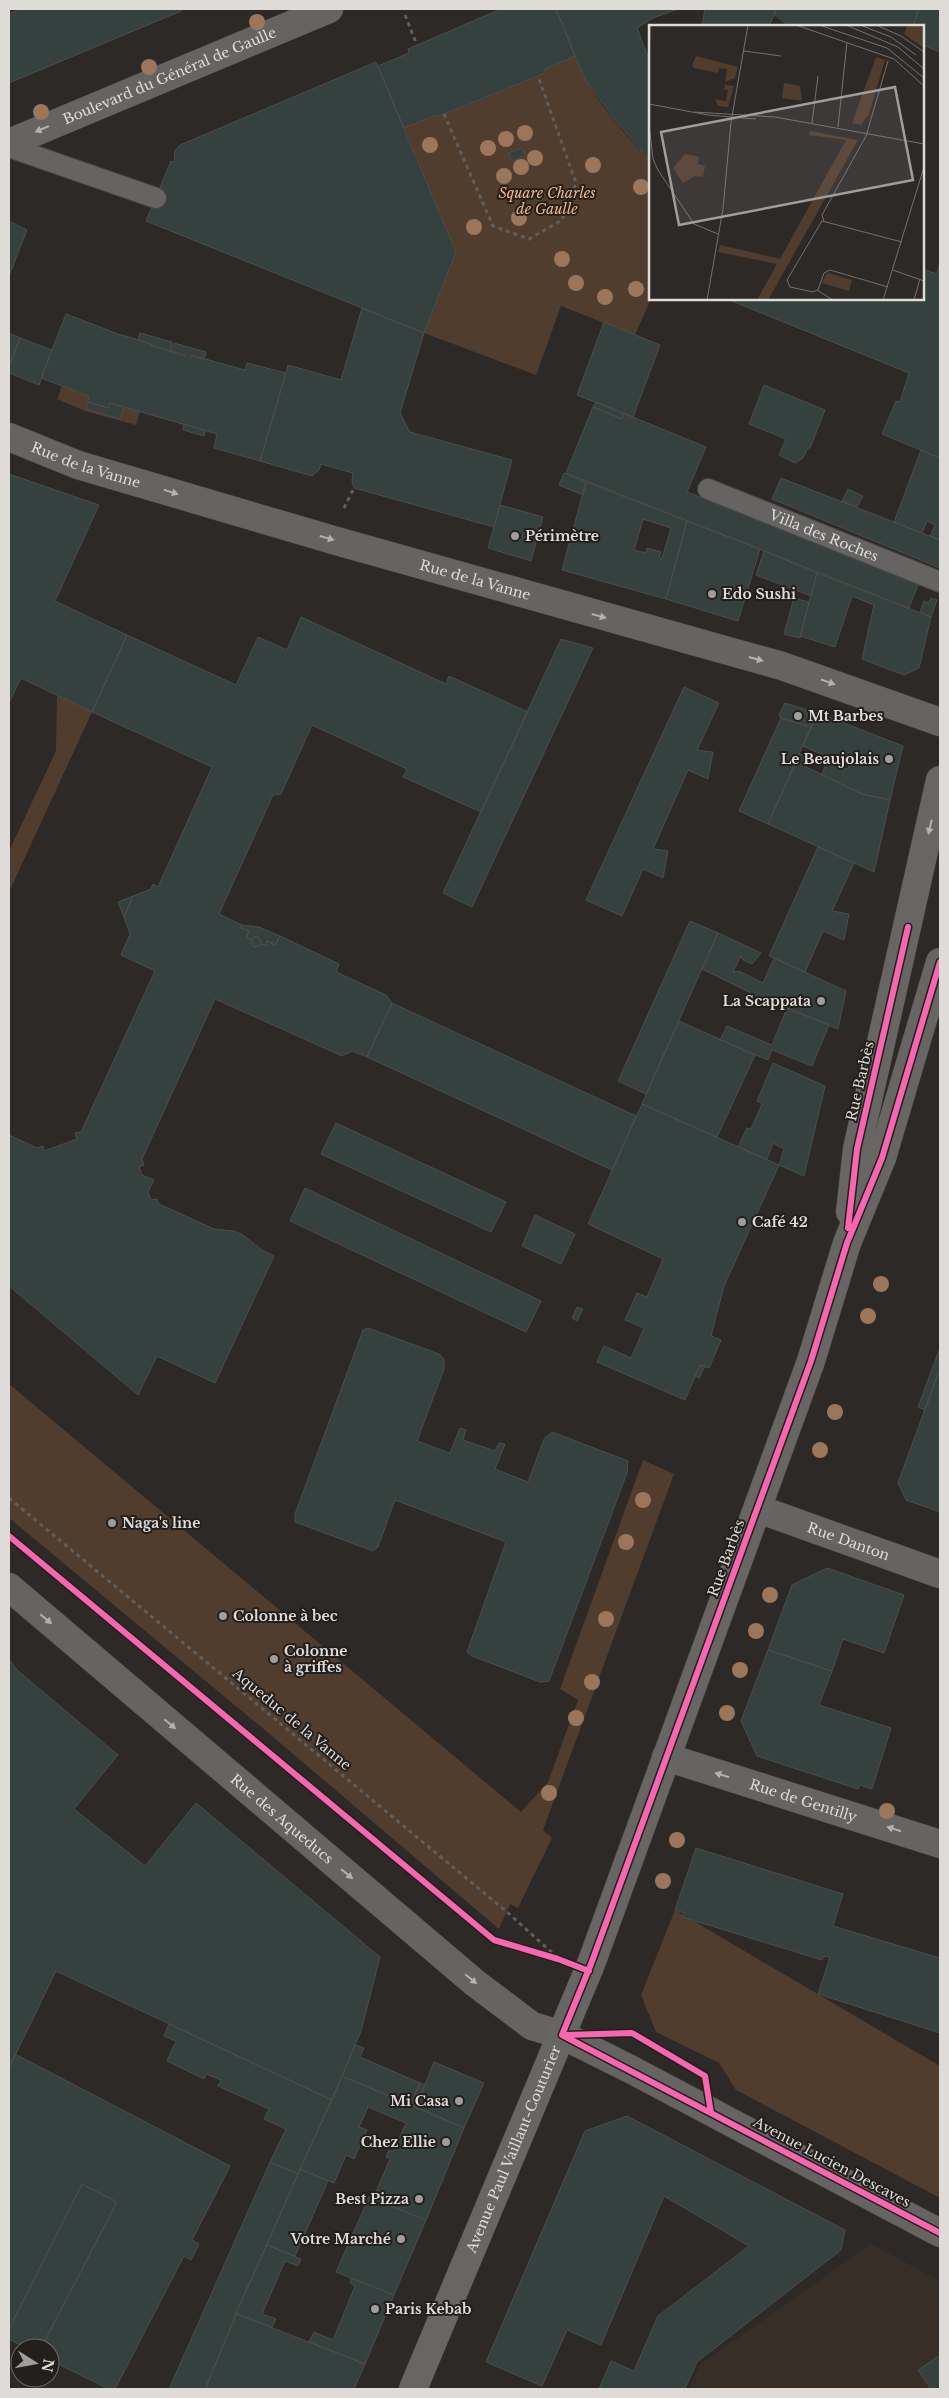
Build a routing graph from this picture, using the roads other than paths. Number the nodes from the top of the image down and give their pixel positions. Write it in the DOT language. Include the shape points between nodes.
graph roads {
  1 [pos="329,9"];
  2 [pos="9,143"];
  3 [pos="9,147"];
  4 [pos="156,198"];
  5 [pos="9,437"];
  6 [pos="708,489"];
  7 [pos="940,582"];
  8 [pos="940,722"];
  9 [pos="940,780"];
  10 [pos="940,962"];
  11 [pos="847,1243"];
  12 [pos="758,1509"];
  13 [pos="940,1574"];
  14 [pos="9,1587"];
  15 [pos="666,1757"];
  16 [pos="940,1844"];
  17 [pos="622,1879"];
  18 [pos="562,2035"];
  19 [pos="940,2233"];
  20 [pos="413,2389"];
  1 -- 2 [label="street, Boulevard du Général de Gaulle, one-way"];
  3 -- 4 [label="lane"];
  5 -- 8 [label="street, Rue de la Vanne, one-way" via="78,464 171,492 782,666"];
  6 -- 7 [label="lane, Villa des Roches"];
  9 -- 11 [label="main road, Rue Barbès, one-way" via="858,1149"];
  10 -- 11 [label="main road, Rue Barbès" via="882,1158"];
  11 -- 12 [label="main road, Rue Barbès" via="825,1320"];
  12 -- 13 [label="street, Rue Danton"];
  12 -- 15 [label="main road, Rue Barbès"];
  14 -- 18 [label="street, Rue des Aqueducs, one-way" via="476,1983 532,2026"];
  16 -- 15 [label="street, Rue de Gentilly, one-way"];
  15 -- 17 [label="main road, Rue Barbès"];
  17 -- 18 [label="main road, Avenue Paul Vaillant-Couturier"];
  18 -- 19 [label="street, Avenue Lucien Descaves"];
  18 -- 20 [label="main road, Avenue Paul Vaillant-Couturier"];
}
